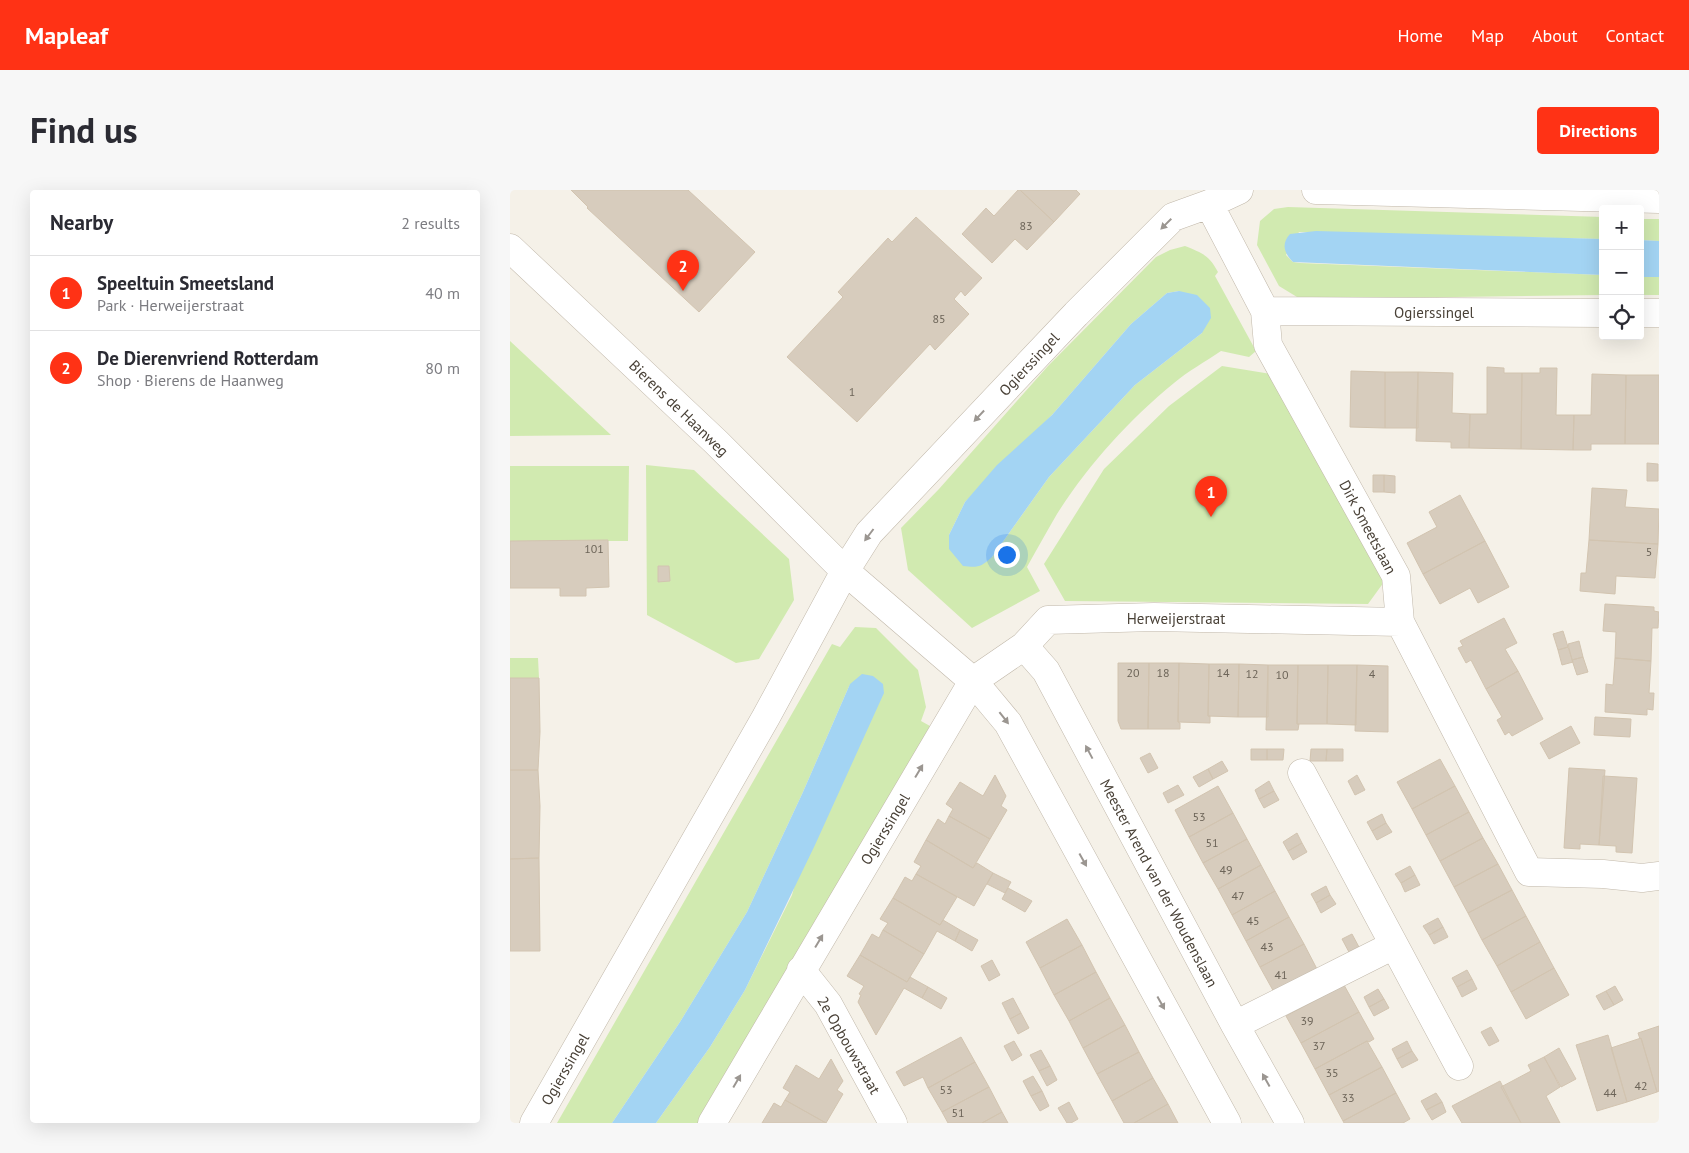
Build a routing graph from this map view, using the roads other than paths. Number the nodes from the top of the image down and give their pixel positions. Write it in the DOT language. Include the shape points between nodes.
graph roads {
  1 [pos="1240,190"];
  2 [pos="1316,190"];
  3 [pos="1659,200"];
  4 [pos="1209,204"];
  5 [pos="510,248"];
  6 [pos="1265,311"];
  7 [pos="1599,313"];
  8 [pos="1644,313"];
  9 [pos="1659,313"];
  10 [pos="845,570"];
  11 [pos="1400,622"];
  12 [pos="1024,646"];
  13 [pos="973,681"];
  14 [pos="1302,774"];
  15 [pos="1659,876"];
  16 [pos="1394,945"];
  17 [pos="801,970"];
  18 [pos="1235,1025"];
  19 [pos="1460,1066"];
  20 [pos="534,1123"];
  21 [pos="712,1123"];
  22 [pos="893,1123"];
  23 [pos="1227,1123"];
  24 [pos="1290,1123"];
  1 -- 4 [label="street, Ogierssingel"];
  2 -- 3 [label="street"];
  4 -- 6 [label="street, Dirk Smeetslaan"];
  4 -- 10 [label="street, Ogierssingel, one-way" via="1173,217 1083,307 868,534"];
  5 -- 10 [label="street, Bierens de Haanweg" via="716,442"];
  6 -- 7 [label="street, Ogierssingel"];
  6 -- 11 [label="street, Dirk Smeetslaan" via="1268,345 1396,576"];
  8 -- 9 [label="street"];
  10 -- 13 [label="street"];
  10 -- 20 [label="street, Ogierssingel" via="766,717"];
  11 -- 12 [label="street, Herweijerstraat" via="1154,617 1048,620"];
  11 -- 15 [label="street, Dirk Smeetslaan" via="1529,872 1642,878"];
  12 -- 13 [label="street, Herweijerstraat"];
  18 -- 12 [label="street, Meester Arend van der Woudenslaan, one-way" via="1046,671"];
  17 -- 13 [label="street, Ogierssingel, one-way"];
  13 -- 23 [label="street, one-way" via="1008,723"];
  14 -- 16 [label="street"];
  16 -- 18 [label="street"];
  16 -- 19 [label="street"];
  21 -- 17 [label="street, Ogierssingel, one-way"];
  17 -- 22 [label="street, 2e Opbouwstraat" via="828,1004"];
  24 -- 18 [label="street, Meester Arend van der Woudenslaan, one-way"];
}
